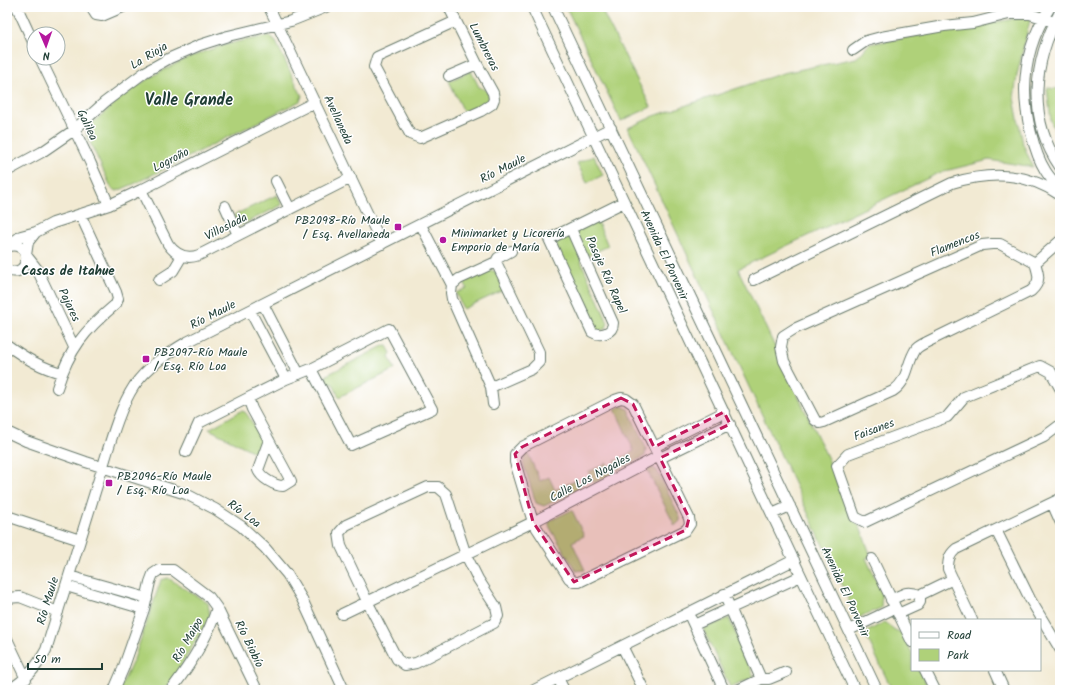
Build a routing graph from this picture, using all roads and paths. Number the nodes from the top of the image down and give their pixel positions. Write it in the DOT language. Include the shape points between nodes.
graph roads {
  1 [pos="16,7"];
  2 [pos="91,7"];
  3 [pos="123,7"];
  4 [pos="269,7"];
  5 [pos="326,7"];
  6 [pos="450,7"];
  7 [pos="532,7"];
  8 [pos="553,7"];
  9 [pos="1050,7"];
  10 [pos="1060,12"];
  11 [pos="1043,18"];
  12 [pos="456,21"];
  13 [pos="1055,22"];
  14 [pos="278,25"];
  15 [pos="26,28"];
  16 [pos="853,50"];
  17 [pos="477,64"];
  18 [pos="44,66"];
  19 [pos="450,76"];
  20 [pos="315,102"];
  21 [pos="611,128"];
  22 [pos="74,130"];
  23 [pos="594,138"];
  24 [pos="1060,167"];
  25 [pos="7,171"];
  26 [pos="1047,173"];
  27 [pos="351,178"];
  28 [pos="276,181"];
  29 [pos="1037,183"];
  30 [pos="1060,189"];
  31 [pos="141,190"];
  32 [pos="1060,195"];
  33 [pos="624,202"];
  34 [pos="109,205"];
  35 [pos="225,206"];
  36 [pos="290,209"];
  37 [pos="80,214"];
  38 [pos="421,224"];
  39 [pos="571,229"];
  40 [pos="36,232"];
  41 [pos="238,235"];
  42 [pos="1060,241"];
  43 [pos="382,244"];
  44 [pos="7,247"];
  45 [pos="511,251"];
  46 [pos="26,255"];
  47 [pos="182,256"];
  48 [pos="496,262"];
  49 [pos="1035,263"];
  50 [pos="7,270"];
  51 [pos="159,280"];
  52 [pos="754,280"];
  53 [pos="452,285"];
  54 [pos="263,304"];
  55 [pos="250,311"];
  56 [pos="7,345"];
  57 [pos="74,347"];
  58 [pos="311,369"];
  59 [pos="62,373"];
  60 [pos="298,374"];
  61 [pos="286,379"];
  62 [pos="491,387"];
  63 [pos="57,388"];
  64 [pos="1060,388"];
  65 [pos="248,398"];
  66 [pos="493,404"];
  67 [pos="724,412"];
  68 [pos="730,424"];
  69 [pos="1060,425"];
  70 [pos="7,432"];
  71 [pos="269,440"];
  72 [pos="186,452"];
  73 [pos="658,454"];
  74 [pos="103,467"];
  75 [pos="1056,501"];
  76 [pos="790,506"];
  77 [pos="772,514"];
  78 [pos="7,516"];
  79 [pos="1060,521"];
  80 [pos="533,522"];
  81 [pos="996,530"];
  82 [pos="80,540"];
  83 [pos="466,555"];
  84 [pos="872,559"];
  85 [pos="794,560"];
  86 [pos="802,576"];
  87 [pos="953,579"];
  88 [pos="68,581"];
  89 [pos="724,594"];
  90 [pos="920,595"];
  91 [pos="7,598"];
  92 [pos="147,598"];
  93 [pos="368,603"];
  94 [pos="895,607"];
  95 [pos="217,608"];
  96 [pos="144,609"];
  97 [pos="730,609"];
  98 [pos="58,612"];
  99 [pos="688,612"];
  100 [pos="342,614"];
  101 [pos="972,619"];
  102 [pos="694,625"];
  103 [pos="849,630"];
  104 [pos="7,639"];
  105 [pos="911,640"];
  106 [pos="622,646"];
  107 [pos="1060,648"];
  108 [pos="926,671"];
  109 [pos="995,671"];
  110 [pos="786,672"];
  111 [pos="558,678"];
  112 [pos="26,679"];
  113 [pos="761,679"];
  114 [pos="176,688"];
  115 [pos="9,690"];
  116 [pos="114,690"];
  117 [pos="257,690"];
  118 [pos="344,690"];
  119 [pos="534,690"];
  120 [pos="564,690"];
  121 [pos="644,690"];
  122 [pos="724,690"];
  123 [pos="738,690"];
  124 [pos="855,690"];
  125 [pos="877,690"];
  126 [pos="935,690"];
  127 [pos="1004,690"];
  1 -- 15 [label="street"];
  2 -- 3 [label="street" via="96,15 102,16"];
  4 -- 14 [label="street, Avellaneda"];
  5 -- 14 [label="street, La Rioja"];
  6 -- 12 [label="street, Lumbreras"];
  7 -- 23 [label="street, Avenida El Porvenir"];
  8 -- 21 [label="street, Avenida El Porvenir"];
  9 -- 11 [label="street"];
  10 -- 13 [label="street"];
  11 -- 13 [label="street"];
  11 -- 16 [label="street" via="1030,14 1009,14 973,23 881,36 866,41"];
  11 -- 26 [label="street" via="1028,59 1024,95 1036,149"];
  12 -- 17 [label="street, Lumbreras"];
  12 -- 17 [label="street, Lumbreras" via="377,57 374,66 410,134 420,138 492,104 493,93"];
  13 -- 24 [label="street" via="1039,68 1037,101 1045,138"];
  14 -- 20 [label="street, Avellaneda"];
  14 -- 22 [label="street, La Rioja" via="228,36 170,58 145,72"];
  17 -- 19 [label="street"];
  18 -- 22 [label="street, Galilea"];
  20 -- 27 [label="street, Avellaneda"];
  20 -- 31 [label="street, Logroño"];
  21 -- 23 [label="street, Río Maule"];
  21 -- 76 [label="street, Avenida El Porvenir"];
  22 -- 25 [label="street, La Rioja" via="42,152"];
  22 -- 34 [label="street, Galilea"];
  23 -- 33 [label="street, Avenida El Porvenir"];
  23 -- 38 [label="street, Río Maule"];
  26 -- 29 [label="street" via="1045,180"];
  26 -- 30 [label="street"];
  27 -- 36 [label="street, Villoslada"];
  27 -- 43 [label="street, Avellaneda"];
  28 -- 36 [label="street"];
  29 -- 32 [label="street"];
  29 -- 52 [label="street" via="1010,176 989,175 952,183"];
  31 -- 34 [label="street, Logroño"];
  31 -- 47 [label="street" via="168,244 173,251"];
  33 -- 39 [label="street"];
  33 -- 67 [label="street, Avenida El Porvenir"];
  34 -- 37 [label="street, Logroño"];
  35 -- 41 [label="street"];
  36 -- 41 [label="street, Villoslada"];
  37 -- 40 [label="street, Logroño"];
  37 -- 57 [label="street" via="118,299"];
  38 -- 43 [label="street, Río Maule"];
  38 -- 53 [label="street"];
  39 -- 39 [label="street, Pasaje Río Rapel" via="549,239 592,332 601,334 610,330 613,323"];
  40 -- 44 [label="street, Logroño" via="21,236"];
  40 -- 46 [label="street" via="28,242"];
  41 -- 47 [label="street, Villoslada" via="199,255"];
  42 -- 49 [label="street"];
  43 -- 54 [label="street, Río Maule"];
  44 -- 46 [label="street, Logroño" via="21,248"];
  45 -- 48 [label="street" via="498,258"];
  46 -- 50 [label="street" via="26,263 21,269 13,272"];
  46 -- 57 [label="street, Pajares" via="37,269"];
  47 -- 51 [label="street" via="173,272"];
  48 -- 53 [label="street" via="459,279"];
  48 -- 62 [label="street" via="540,358 532,369"];
  49 -- 49 [label="street, Flamencos" via="1000,244 982,245 783,336 781,347 784,361 815,420 824,422 900,386 917,348 1037,286 1039,278"];
  53 -- 62 [label="street" via="452,298"];
  54 -- 55 [label="street, Río Maule"];
  54 -- 60 [label="street"];
  55 -- 61 [label="street"];
  55 -- 74 [label="street, Río Maule" via="175,349 147,371 124,404"];
  56 -- 59 [label="street" via="30,361"];
  57 -- 59 [label="street"];
  58 -- 58 [label="street" via="390,329 432,409 351,445"];
  58 -- 60 [label="street"];
  59 -- 63 [label="street"];
  60 -- 61 [label="street"];
  61 -- 65 [label="street"];
  62 -- 66 [label="street"];
  64 -- 69 [label="street, Faisanes" via="1051,372 1040,366 964,397 947,416 848,454 837,466 855,517 865,522 1044,437"];
  65 -- 71 [label="street"];
  65 -- 72 [label="street" via="199,423"];
  67 -- 68 [label="street, Avenida El Porvenir"];
  67 -- 73 [label="street, Calle Los Nogales"];
  68 -- 73 [label="street, Calle Los Nogales"];
  68 -- 77 [label="street, Avenida El Porvenir"];
  70 -- 74 [label="street, Río Loa"];
  73 -- 80 [label="street, Calle Los Nogales"];
  73 -- 80 [label="street" via="633,404 621,398 522,447 515,454 515,462"];
  73 -- 80 [label="street" via="689,518 690,524 686,530 579,582 574,582"];
  74 -- 82 [label="street, Río Maule"];
  74 -- 118 [label="street, Río Loa" via="186,494 240,526 265,548 287,574 302,599"];
  75 -- 79 [label="street"];
  75 -- 81 [label="street"];
  76 -- 77 [label="street"];
  76 -- 103 [label="street, Avenida El Porvenir"];
  77 -- 85 [label="street, Avenida El Porvenir"];
  78 -- 82 [label="street"];
  80 -- 83 [label="street, Calle Los Nogales"];
  81 -- 87 [label="street" via="950,554 948,569"];
  81 -- 107 [label="street" via="1030,599"];
  82 -- 88 [label="street, Río Maule"];
  83 -- 93 [label="street, Calle Los Nogales"];
  83 -- 93 [label="street" via="478,580 496,607 498,616 494,623 416,663 404,664 397,659"];
  83 -- 93 [label="street" via="446,494 438,487 428,487 346,525 339,533 341,546"];
  84 -- 94 [label="street"];
  85 -- 86 [label="street, Avenida El Porvenir"];
  85 -- 89 [label="street"];
  86 -- 97 [label="street"];
  86 -- 124 [label="street, Avenida El Porvenir"];
  87 -- 90 [label="street"];
  87 -- 101 [label="street"];
  88 -- 92 [label="street"];
  88 -- 96 [label="street"];
  88 -- 98 [label="street, Río Maule"];
  89 -- 97 [label="street"];
  89 -- 99 [label="street"];
  90 -- 94 [label="street" via="907,592"];
  90 -- 94 [label="street" via="918,604"];
  91 -- 98 [label="street" via="20,597"];
  92 -- 95 [label="street, Río Maipo" via="154,574 167,569 188,580 209,597"];
  92 -- 96 [label="street, Río Maipo"];
  93 -- 100 [label="street, Calle Los Nogales"];
  94 -- 103 [label="street"];
  94 -- 105 [label="street"];
  95 -- 114 [label="street, Río Maipo" via="212,626"];
  95 -- 117 [label="street, Río Biobío"];
  96 -- 116 [label="street, Río Maipo"];
  97 -- 102 [label="street"];
  97 -- 113 [label="street"];
  98 -- 112 [label="street, Río Maule" via="46,650 38,666"];
  99 -- 102 [label="street"];
  99 -- 106 [label="street"];
  102 -- 122 [label="street"];
  103 -- 125 [label="street, Avenida El Porvenir"];
  104 -- 112 [label="street"];
  106 -- 111 [label="street"];
  106 -- 121 [label="street"];
  108 -- 126 [label="street"];
  109 -- 127 [label="street"];
  110 -- 113 [label="street" via="769,679"];
  111 -- 119 [label="street"];
  111 -- 120 [label="street"];
  112 -- 115 [label="street, Río Maule"];
  113 -- 123 [label="street"];
}
